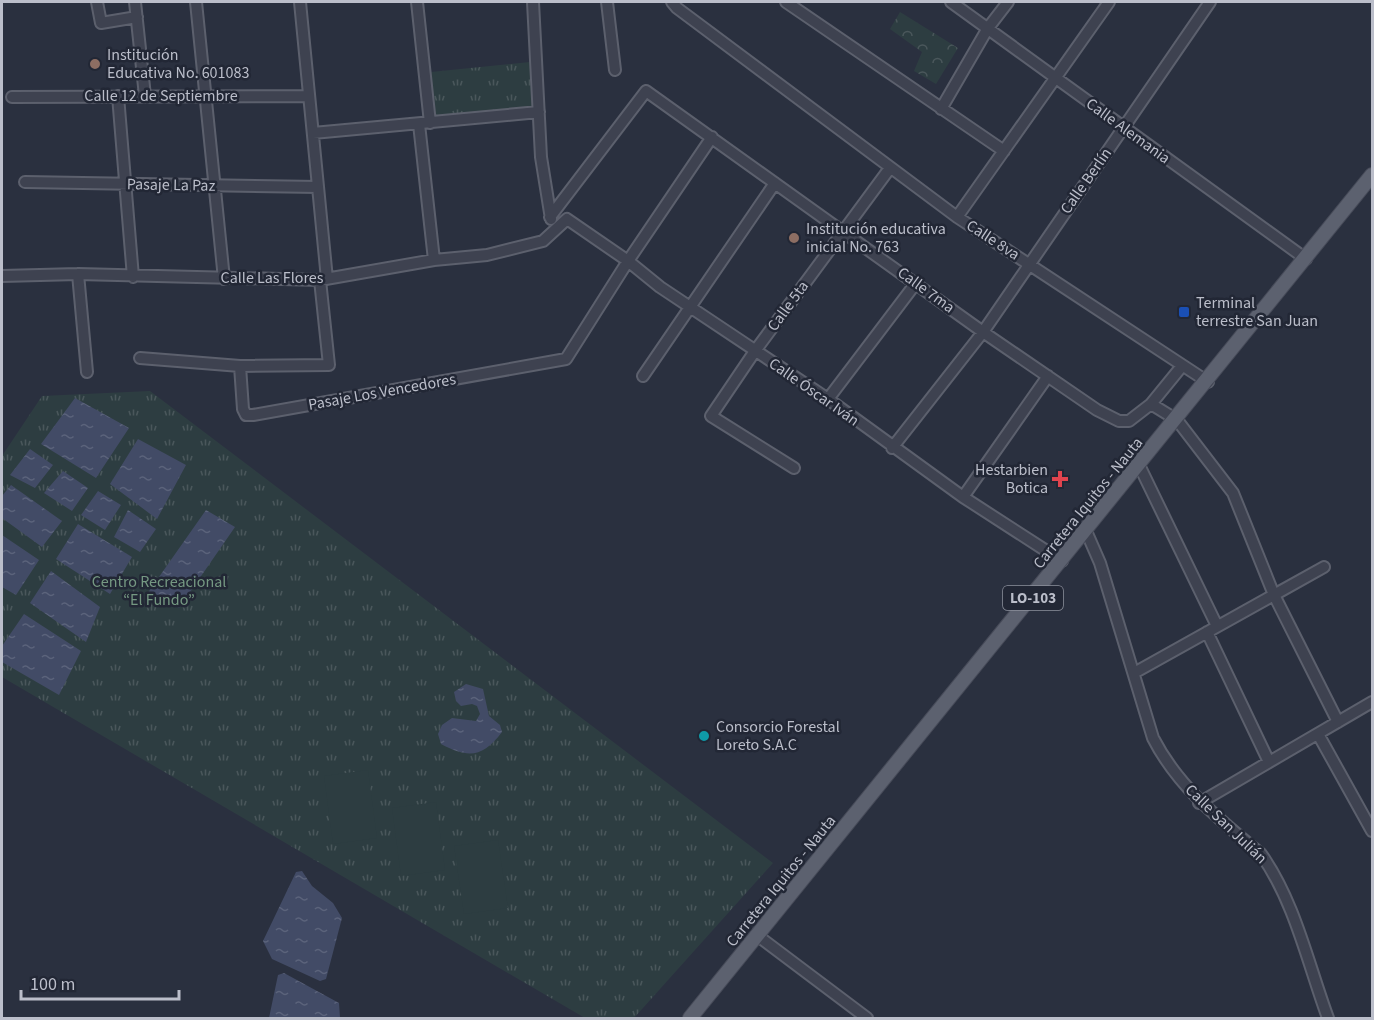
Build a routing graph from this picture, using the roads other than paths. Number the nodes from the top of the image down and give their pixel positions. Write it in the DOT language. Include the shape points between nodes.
graph roads {
  1 [pos="97,2"];
  2 [pos="135,2"];
  3 [pos="196,2"];
  4 [pos="300,2"];
  5 [pos="417,2"];
  6 [pos="533,2"];
  7 [pos="608,2"];
  8 [pos="672,2"];
  9 [pos="786,2"];
  10 [pos="951,2"];
  11 [pos="1008,2"];
  12 [pos="1109,2"];
  13 [pos="1210,2"];
  14 [pos="137,16"];
  15 [pos="988,28"];
  16 [pos="615,70"];
  17 [pos="1055,78"];
  18 [pos="118,96"];
  19 [pos="145,96"];
  20 [pos="206,96"];
  21 [pos="309,96"];
  22 [pos="12,97"];
  23 [pos="941,109"];
  24 [pos="539,112"];
  25 [pos="424,124"];
  26 [pos="1123,128"];
  27 [pos="313,133"];
  28 [pos="712,137"];
  29 [pos="1004,151"];
  30 [pos="890,168"];
  31 [pos="1372,175"];
  32 [pos="25,182"];
  33 [pos="775,183"];
  34 [pos="126,184"];
  35 [pos="215,186"];
  36 [pos="318,187"];
  37 [pos="957,216"];
  38 [pos="550,217"];
  39 [pos="567,219"];
  40 [pos="843,231"];
  41 [pos="552,234"];
  42 [pos="1306,259"];
  43 [pos="434,260"];
  44 [pos="628,261"];
  45 [pos="1029,264"];
  46 [pos="78,274"];
  47 [pos="2,276"];
  48 [pos="133,277"];
  49 [pos="224,279"];
  50 [pos="324,279"];
  51 [pos="916,283"];
  52 [pos="689,306"];
  53 [pos="982,332"];
  54 [pos="755,351"];
  55 [pos="140,358"];
  56 [pos="240,366"];
  57 [pos="1182,366"];
  58 [pos="87,372"];
  59 [pos="644,376"];
  60 [pos="1048,376"];
  61 [pos="1208,382"];
  62 [pos="828,399"];
  63 [pos="1150,404"];
  64 [pos="1177,420"];
  65 [pos="892,448"];
  66 [pos="1139,465"];
  67 [pos="794,468"];
  68 [pos="963,497"];
  69 [pos="1086,531"];
  70 [pos="1062,561"];
  71 [pos="1324,567"];
  72 [pos="1274,595"];
  73 [pos="1217,626"];
  74 [pos="1207,632"];
  75 [pos="1134,673"];
  76 [pos="1372,702"];
  77 [pos="1338,722"];
  78 [pos="1318,734"];
  79 [pos="1269,762"];
  80 [pos="1200,803"];
  81 [pos="1372,831"];
  82 [pos="758,936"];
  83 [pos="690,1018"];
  84 [pos="867,1018"];
  85 [pos="1328,1018"];
  1 -- 14 [label="street" via="101,23"];
  2 -- 14 [label="street"];
  3 -- 20 [label="street"];
  4 -- 21 [label="street"];
  5 -- 25 [label="street"];
  6 -- 24 [label="street"];
  7 -- 16 [label="street"];
  8 -- 30 [label="street, Calle 8va"];
  9 -- 23 [label="street"];
  10 -- 15 [label="street, Calle Alemania"];
  11 -- 15 [label="street"];
  12 -- 17 [label="street"];
  13 -- 26 [label="street, Calle Berlín"];
  14 -- 19 [label="street"];
  15 -- 17 [label="street, Calle Alemania"];
  15 -- 23 [label="street"];
  17 -- 26 [label="street, Calle Alemania"];
  17 -- 29 [label="street"];
  18 -- 19 [label="street, Calle 12 de Septiembre"];
  18 -- 22 [label="street, Calle 12 de Septiembre"];
  18 -- 34 [label="street"];
  19 -- 20 [label="street, Calle 12 de Septiembre"];
  20 -- 21 [label="street, Calle 12 de Septiembre"];
  20 -- 35 [label="street"];
  21 -- 27 [label="street"];
  23 -- 29 [label="street"];
  24 -- 25 [label="street"];
  24 -- 38 [label="street"];
  25 -- 27 [label="street"];
  25 -- 43 [label="street"];
  26 -- 42 [label="street, Calle Alemania"];
  26 -- 45 [label="street, Calle Berlín"];
  27 -- 36 [label="street"];
  28 -- 33 [label="street, Calle 7ma"];
  28 -- 38 [label="street, Calle 7ma" via="646,91"];
  28 -- 44 [label="street"];
  29 -- 37 [label="street"];
  30 -- 37 [label="street, Calle 8va"];
  30 -- 40 [label="street, Calle 5ta"];
  31 -- 42 [label="main road, Carretera Iquitos - Nauta / LO-103"];
  32 -- 34 [label="street, Pasaje La Paz"];
  33 -- 40 [label="street, Calle 7ma"];
  33 -- 52 [label="street"];
  34 -- 35 [label="street, Pasaje La Paz"];
  34 -- 48 [label="street"];
  35 -- 36 [label="street, Pasaje La Paz"];
  35 -- 49 [label="street"];
  36 -- 50 [label="street"];
  37 -- 45 [label="street, Calle 8va"];
  38 -- 41 [label="street"];
  39 -- 41 [label="street, Calle Las Flores"];
  39 -- 44 [label="street, Calle Óscar Iván"];
  40 -- 51 [label="street, Calle 7ma"];
  40 -- 54 [label="street, Calle 5ta"];
  41 -- 43 [label="street, Calle Las Flores" via="543,241 487,255"];
  42 -- 61 [label="main road, Carretera Iquitos - Nauta / LO-103"];
  43 -- 50 [label="street, Calle Las Flores"];
  44 -- 52 [label="street, Calle Óscar Iván"];
  44 -- 56 [label="street, Pasaje Los Vencedores" via="566,359 253,416 246,415 243,409"];
  45 -- 53 [label="street, Calle Berlín"];
  45 -- 57 [label="street, Calle 8va"];
  46 -- 47 [label="street, Calle Las Flores"];
  46 -- 48 [label="street, Calle Las Flores"];
  46 -- 58 [label="street"];
  48 -- 49 [label="street, Calle Las Flores"];
  49 -- 50 [label="street, Calle Las Flores"];
  50 -- 56 [label="street" via="329,365"];
  51 -- 53 [label="street, Calle 7ma"];
  51 -- 62 [label="street"];
  52 -- 54 [label="street, Calle Óscar Iván"];
  52 -- 59 [label="street"];
  53 -- 60 [label="street, Calle 7ma"];
  53 -- 65 [label="street, Calle Berlín"];
  54 -- 62 [label="street, Calle Óscar Iván"];
  54 -- 67 [label="street, Calle 5ta" via="711,416"];
  55 -- 56 [label="street"];
  57 -- 61 [label="street, Calle 8va"];
  57 -- 63 [label="street, Calle 7ma"];
  60 -- 63 [label="street, Calle 7ma" via="1119,421 1129,421"];
  60 -- 68 [label="street"];
  61 -- 64 [label="main road, Carretera Iquitos - Nauta / LO-103"];
  62 -- 65 [label="street, Calle Óscar Iván"];
  63 -- 64 [label="street"];
  64 -- 66 [label="main road, Carretera Iquitos - Nauta / LO-103"];
  64 -- 72 [label="street" via="1233,493"];
  65 -- 68 [label="street, Calle Óscar Iván"];
  66 -- 69 [label="main road, Carretera Iquitos - Nauta / LO-103"];
  66 -- 73 [label="street"];
  68 -- 70 [label="street, Calle Óscar Iván"];
  69 -- 70 [label="main road, Carretera Iquitos - Nauta / LO-103"];
  69 -- 75 [label="street, Calle San Julián" via="1100,562"];
  70 -- 82 [label="main road, Carretera Iquitos - Nauta / LO-103"];
  71 -- 72 [label="street"];
  72 -- 73 [label="street"];
  72 -- 77 [label="street"];
  73 -- 74 [label="street"];
  74 -- 75 [label="street"];
  74 -- 79 [label="street"];
  75 -- 80 [label="street, Calle San Julián" via="1153,738 1164,759"];
  76 -- 77 [label="street"];
  77 -- 78 [label="street"];
  78 -- 79 [label="street"];
  78 -- 81 [label="street"];
  79 -- 80 [label="street"];
  80 -- 85 [label="street, Calle San Julián" via="1268,864 1282,888"];
  82 -- 83 [label="main road, Carretera Iquitos - Nauta / LO-103"];
  82 -- 84 [label="street"];
}
